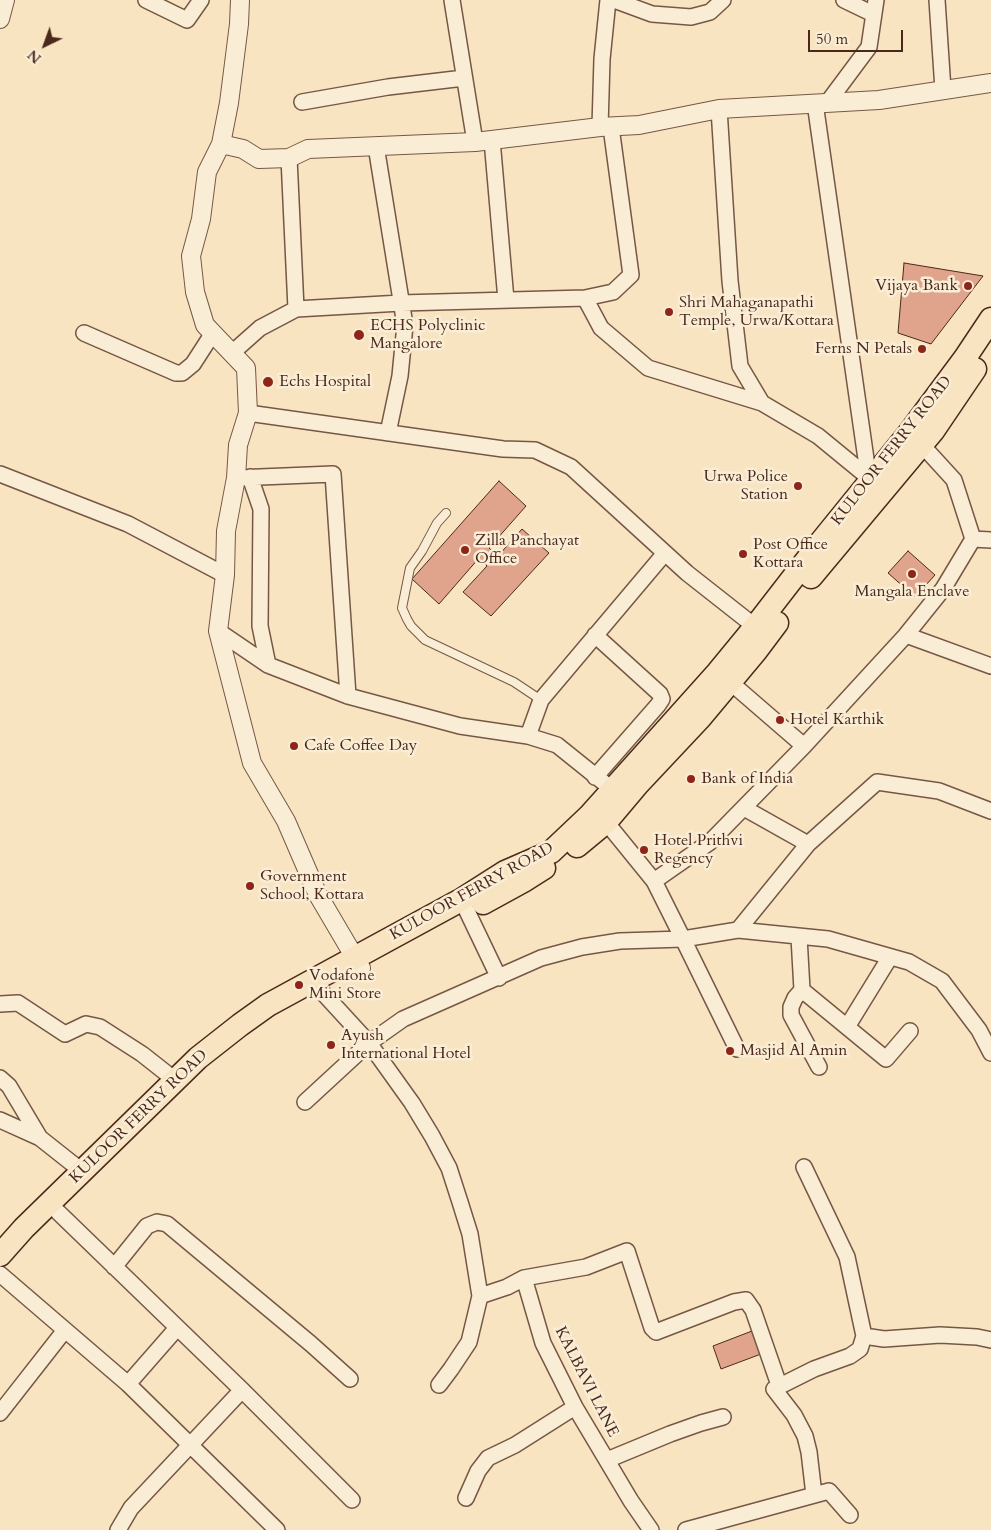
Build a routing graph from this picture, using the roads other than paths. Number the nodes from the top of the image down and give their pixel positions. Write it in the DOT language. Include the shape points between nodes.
graph roads {
  1 [pos="5,0"];
  2 [pos="146,0"];
  3 [pos="201,0"];
  4 [pos="240,0"];
  5 [pos="452,0"];
  6 [pos="608,0"];
  7 [pos="614,0"];
  8 [pos="723,0"];
  9 [pos="844,0"];
  10 [pos="937,0"];
  11 [pos="874,7"];
  12 [pos="0,19"];
  13 [pos="464,78"];
  14 [pos="991,83"];
  15 [pos="943,90"];
  16 [pos="302,102"];
  17 [pos="822,103"];
  18 [pos="719,109"];
  19 [pos="606,127"];
  20 [pos="483,141"];
  21 [pos="221,144"];
  22 [pos="376,146"];
  23 [pos="289,158"];
  24 [pos="585,298"];
  25 [pos="506,300"];
  26 [pos="401,303"];
  27 [pos="296,309"];
  28 [pos="991,319"];
  29 [pos="213,333"];
  30 [pos="84,334"];
  31 [pos="991,345"];
  32 [pos="232,352"];
  33 [pos="762,403"];
  34 [pos="248,413"];
  35 [pos="388,433"];
  36 [pos="922,445"];
  37 [pos="0,474"];
  38 [pos="243,477"];
  39 [pos="869,479"];
  40 [pos="446,513"];
  41 [pos="973,539"];
  42 [pos="991,540"];
  43 [pos="665,553"];
  44 [pos="225,575"];
  45 [pos="218,631"];
  46 [pos="761,632"];
  47 [pos="595,635"];
  48 [pos="906,635"];
  49 [pos="268,666"];
  50 [pos="991,666"];
  51 [pos="730,682"];
  52 [pos="348,696"];
  53 [pos="541,700"];
  54 [pos="528,736"];
  55 [pos="804,746"];
  56 [pos="595,777"];
  57 [pos="613,790"];
  58 [pos="744,808"];
  59 [pos="991,811"];
  60 [pos="606,822"];
  61 [pos="808,844"];
  62 [pos="654,881"];
  63 [pos="466,911"];
  64 [pos="738,930"];
  65 [pos="799,936"];
  66 [pos="684,939"];
  67 [pos="890,957"];
  68 [pos="358,963"];
  69 [pos="498,978"];
  70 [pos="317,986"];
  71 [pos="802,990"];
  72 [pos="0,1004"];
  73 [pos="847,1026"];
  74 [pos="910,1030"];
  75 [pos="369,1043"];
  76 [pos="737,1049"];
  77 [pos="991,1053"];
  78 [pos="819,1067"];
  79 [pos="0,1078"];
  80 [pos="175,1080"];
  81 [pos="304,1102"];
  82 [pos="0,1120"];
  83 [pos="40,1138"];
  84 [pos="804,1167"];
  85 [pos="83,1172"];
  86 [pos="58,1212"];
  87 [pos="0,1254"];
  88 [pos="114,1267"];
  89 [pos="0,1274"];
  90 [pos="524,1278"];
  91 [pos="480,1296"];
  92 [pos="177,1328"];
  93 [pos="65,1330"];
  94 [pos="864,1336"];
  95 [pos="991,1340"];
  96 [pos="350,1379"];
  97 [pos="128,1384"];
  98 [pos="439,1385"];
  99 [pos="779,1385"];
  100 [pos="242,1390"];
  101 [pos="575,1407"];
  102 [pos="0,1413"];
  103 [pos="723,1417"];
  104 [pos="191,1445"];
  105 [pos="607,1460"];
  106 [pos="814,1495"];
  107 [pos="466,1498"];
  108 [pos="352,1500"];
  109 [pos="850,1516"];
  110 [pos="118,1530"];
  111 [pos="277,1530"];
  112 [pos="651,1530"];
  113 [pos="686,1530"];
  1 -- 12 [label="street"];
  2 -- 3 [label="street" via="187,20"];
  4 -- 21 [label="street" via="229,103"];
  5 -- 13 [label="street"];
  6 -- 19 [label="street" via="602,59"];
  7 -- 8 [label="street" via="652,14 691,17 710,12"];
  9 -- 11 [label="street"];
  10 -- 15 [label="street"];
  11 -- 17 [label="street" via="868,46"];
  13 -- 16 [label="street" via="388,86"];
  13 -- 20 [label="street"];
  14 -- 15 [label="street"];
  15 -- 17 [label="street" via="879,100"];
  17 -- 18 [label="street"];
  17 -- 39 [label="street"];
  18 -- 19 [label="street" via="639,125"];
  18 -- 33 [label="street" via="730,280 740,366"];
  19 -- 20 [label="street"];
  19 -- 24 [label="street" via="631,275 613,292"];
  20 -- 22 [label="street"];
  20 -- 25 [label="street"];
  21 -- 23 [label="street" via="259,159"];
  21 -- 29 [label="street" via="207,172 201,219 191,256 195,292 205,324"];
  22 -- 23 [label="street" via="308,149"];
  22 -- 26 [label="street"];
  23 -- 27 [label="street"];
  24 -- 25 [label="street"];
  24 -- 33 [label="street" via="601,328 648,368"];
  25 -- 26 [label="street"];
  26 -- 27 [label="street"];
  26 -- 35 [label="street" via="405,324 400,376"];
  27 -- 32 [label="street" via="260,328"];
  28 -- 39 [label="main road, KULOOR FERRY ROAD" via="932,402"];
  29 -- 30 [label="street" via="193,364 182,373"];
  29 -- 32 [label="street"];
  31 -- 36 [label="main road, KULOOR FERRY ROAD"];
  32 -- 34 [label="street" via="246,368"];
  33 -- 39 [label="street" via="818,436"];
  34 -- 35 [label="street"];
  34 -- 38 [label="street" via="238,445"];
  35 -- 43 [label="street" via="503,449 534,450 571,468"];
  36 -- 41 [label="street" via="954,480"];
  36 -- 46 [label="main road, KULOOR FERRY ROAD"];
  37 -- 44 [label="street" via="128,524"];
  38 -- 44 [label="street" via="226,531"];
  38 -- 49 [label="street" via="261,510 260,626"];
  38 -- 52 [label="street" via="333,474"];
  39 -- 46 [label="main road, KULOOR FERRY ROAD"];
  40 -- 53 [label="lane" via="410,568 402,608 407,619 425,640 514,682"];
  41 -- 42 [label="street"];
  41 -- 48 [label="street" via="944,589"];
  43 -- 46 [label="street"];
  43 -- 47 [label="street"];
  44 -- 45 [label="street"];
  45 -- 49 [label="street"];
  45 -- 68 [label="street" via="252,763 286,821 318,895"];
  46 -- 51 [label="main road, KULOOR FERRY ROAD"];
  46 -- 57 [label="main road, KULOOR FERRY ROAD" via="718,672"];
  47 -- 53 [label="street"];
  47 -- 56 [label="street" via="662,699"];
  48 -- 50 [label="street"];
  48 -- 55 [label="street"];
  49 -- 52 [label="street"];
  51 -- 55 [label="street"];
  51 -- 60 [label="main road, KULOOR FERRY ROAD"];
  52 -- 54 [label="street" via="460,726"];
  53 -- 54 [label="street"];
  54 -- 56 [label="street" via="557,745"];
  55 -- 58 [label="street"];
  56 -- 57 [label="street"];
  57 -- 68 [label="main road, KULOOR FERRY ROAD" via="551,852 506,872"];
  58 -- 61 [label="street"];
  58 -- 62 [label="street" via="710,842"];
  59 -- 61 [label="street" via="939,791 878,782"];
  60 -- 62 [label="street"];
  60 -- 63 [label="main road, KULOOR FERRY ROAD" via="572,850 525,880"];
  61 -- 64 [label="street"];
  62 -- 66 [label="street"];
  63 -- 68 [label="main road, KULOOR FERRY ROAD"];
  63 -- 69 [label="street"];
  64 -- 65 [label="street"];
  64 -- 66 [label="street"];
  65 -- 67 [label="street" via="828,939"];
  65 -- 71 [label="street"];
  66 -- 69 [label="street" via="620,941 582,947 541,958"];
  66 -- 76 [label="street"];
  67 -- 73 [label="street"];
  67 -- 77 [label="street" via="909,962 942,981 979,1030"];
  68 -- 70 [label="main road, KULOOR FERRY ROAD"];
  69 -- 75 [label="street" via="403,1019"];
  70 -- 75 [label="street"];
  70 -- 80 [label="main road, KULOOR FERRY ROAD" via="268,1005 198,1058"];
  70 -- 86 [label="main road, KULOOR FERRY ROAD" via="226,1053"];
  71 -- 73 [label="street"];
  71 -- 78 [label="street" via="791,1007 791,1015"];
  72 -- 80 [label="street" via="18,1003 65,1034 86,1024 100,1027"];
  73 -- 74 [label="street" via="886,1059"];
  75 -- 81 [label="street"];
  75 -- 91 [label="street" via="412,1103 449,1168 470,1234"];
  79 -- 83 [label="street"];
  80 -- 85 [label="main road, KULOOR FERRY ROAD"];
  82 -- 83 [label="street"];
  83 -- 85 [label="street"];
  84 -- 94 [label="street" via="847,1258"];
  85 -- 87 [label="main road, KULOOR FERRY ROAD"];
  86 -- 88 [label="street"];
  86 -- 89 [label="main road, KULOOR FERRY ROAD"];
  88 -- 92 [label="street"];
  88 -- 96 [label="street" via="148,1226 157,1222 167,1224"];
  89 -- 93 [label="street"];
  90 -- 91 [label="street"];
  90 -- 99 [label="street" via="586,1267 627,1251 656,1332 746,1300 753,1310"];
  90 -- 101 [label="street, KALBAVI LANE" via="543,1342"];
  91 -- 98 [label="street" via="468,1342"];
  92 -- 97 [label="street"];
  92 -- 100 [label="street"];
  93 -- 97 [label="street"];
  93 -- 102 [label="street"];
  94 -- 95 [label="street" via="884,1339 940,1335"];
  94 -- 99 [label="street" via="860,1349 850,1356"];
  97 -- 104 [label="street"];
  99 -- 106 [label="street" via="774,1392 794,1415 805,1436"];
  100 -- 104 [label="street"];
  100 -- 108 [label="street"];
  101 -- 105 [label="street, KALBAVI LANE"];
  101 -- 107 [label="street" via="488,1458"];
  103 -- 105 [label="street" via="678,1431"];
  104 -- 110 [label="street" via="131,1508"];
  104 -- 111 [label="street"];
  105 -- 112 [label="street, KALBAVI LANE"];
  106 -- 109 [label="street" via="829,1491"];
  106 -- 113 [label="street"];
}
